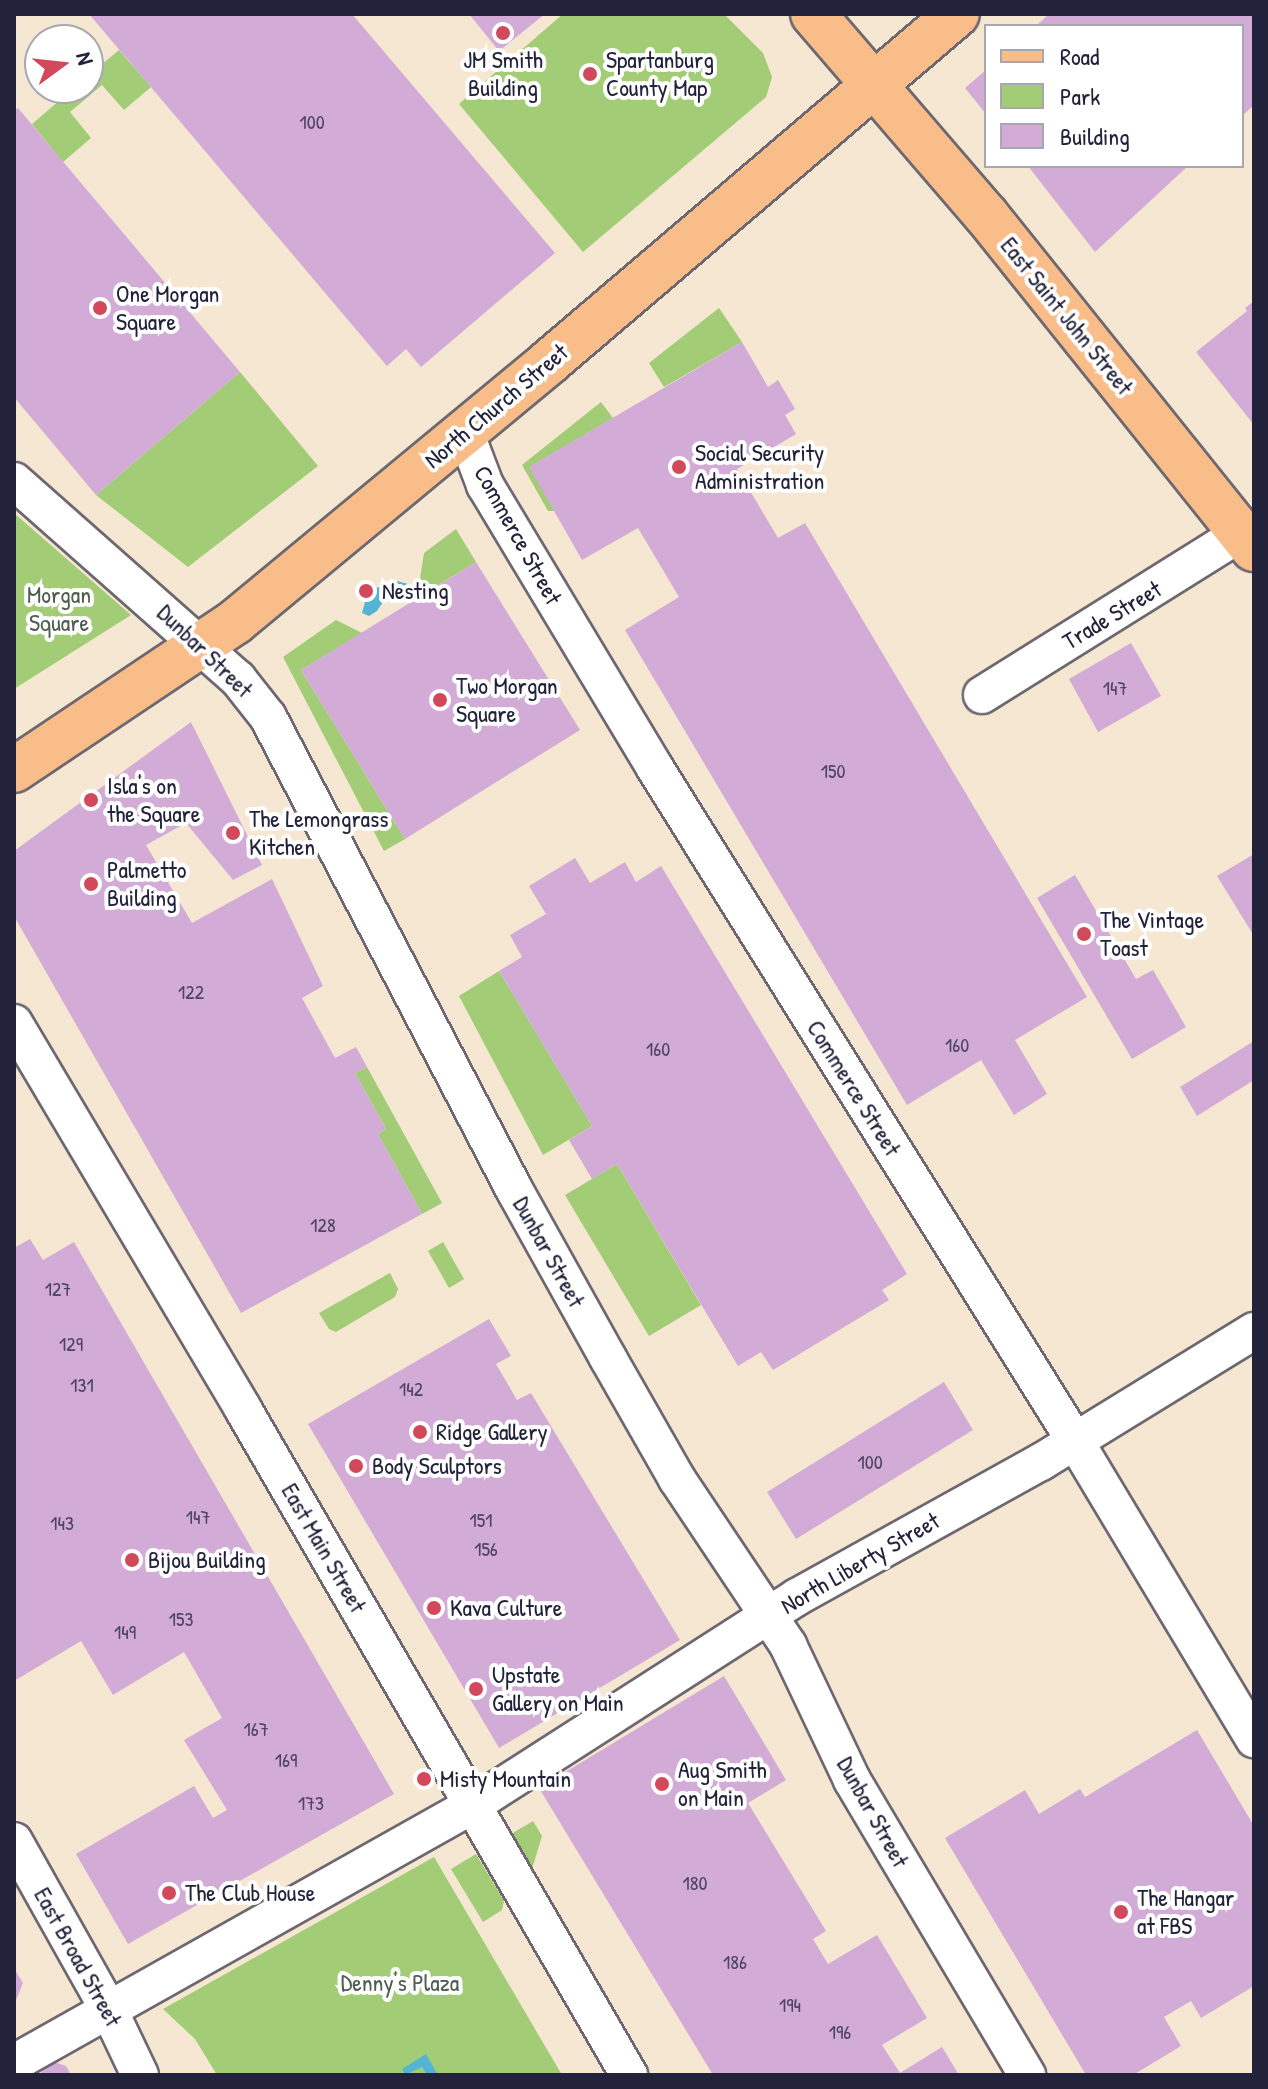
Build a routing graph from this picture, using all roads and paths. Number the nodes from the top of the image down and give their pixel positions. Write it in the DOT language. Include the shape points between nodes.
graph roads {
  1 [pos="813,14"];
  2 [pos="957,14"];
  3 [pos="874,88"];
  4 [pos="465,432"];
  5 [pos="14,481"];
  6 [pos="1248,541"];
  7 [pos="202,645"];
  8 [pos="982,695"];
  9 [pos="14,770"];
  10 [pos="14,1023"];
  11 [pos="1254,1331"];
  12 [pos="1075,1441"];
  13 [pos="769,1615"];
  14 [pos="1254,1739"];
  15 [pos="473,1805"];
  16 [pos="14,1841"];
  17 [pos="109,2010"];
  18 [pos="14,2063"];
  19 [pos="140,2075"];
  20 [pos="629,2075"];
  21 [pos="1027,2075"];
  1 -- 3 [label="main road, East Saint John Street"];
  2 -- 3 [label="main road, North Church Street"];
  3 -- 4 [label="main road, North Church Street"];
  3 -- 6 [label="main road, East Saint John Street" via="986,215"];
  4 -- 7 [label="main road, North Church Street"];
  4 -- 12 [label="street, Commerce Street" via="485,485 655,768"];
  5 -- 7 [label="street, Dunbar Street"];
  6 -- 8 [label="street, Trade Street"];
  7 -- 9 [label="main road, North Church Street"];
  7 -- 13 [label="street, Dunbar Street" via="268,717 601,1345 677,1479"];
  10 -- 15 [label="street, East Main Street"];
  11 -- 12 [label="street, North Liberty Street"];
  12 -- 13 [label="street, North Liberty Street"];
  12 -- 14 [label="street, Commerce Street"];
  13 -- 15 [label="street, North Liberty Street"];
  13 -- 21 [label="street, Dunbar Street" via="852,1780"];
  15 -- 17 [label="street, North Liberty Street"];
  15 -- 20 [label="street, East Main Street"];
  16 -- 17 [label="street, East Broad Street"];
  17 -- 18 [label="street, North Liberty Street"];
  17 -- 19 [label="street, East Broad Street"];
}
